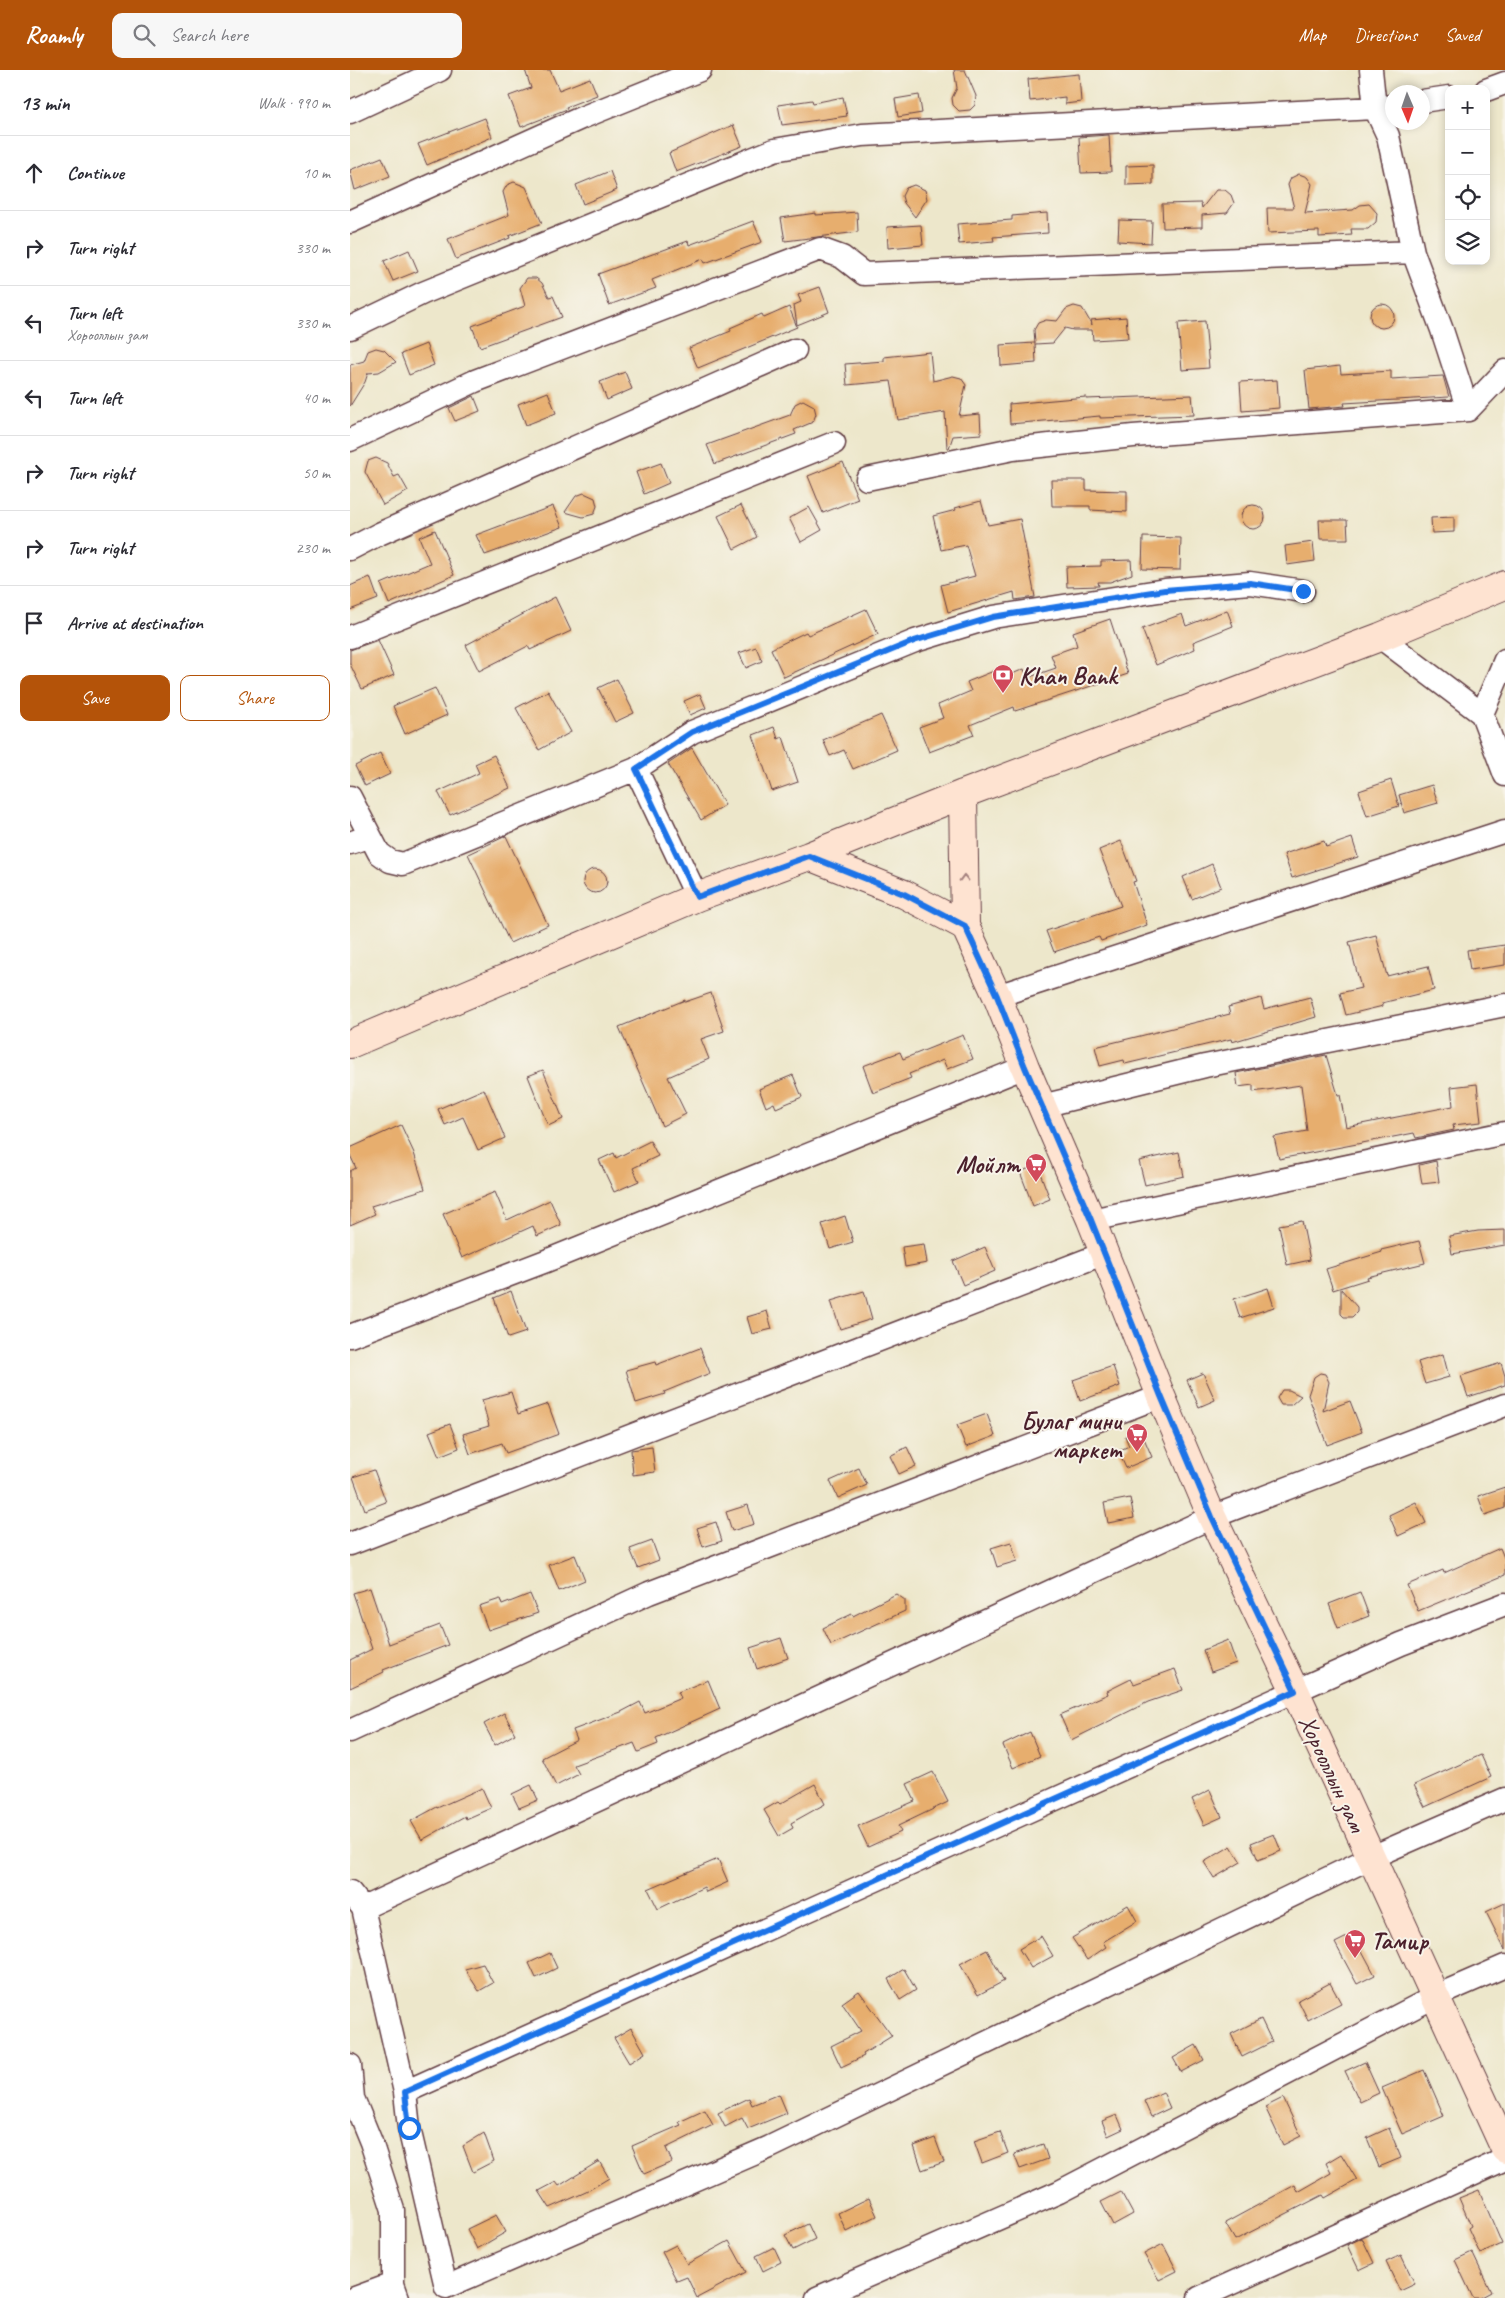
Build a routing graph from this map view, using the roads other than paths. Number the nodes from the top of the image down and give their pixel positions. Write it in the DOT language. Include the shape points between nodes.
graph roads {
  1 [pos="440,70"];
  2 [pos="700,70"];
  3 [pos="1371,70"];
  4 [pos="1505,83"];
  5 [pos="1490,89"];
  6 [pos="1445,98"];
  7 [pos="1430,100"];
  8 [pos="1384,107"];
  9 [pos="350,112"];
  10 [pos="350,222"];
  11 [pos="1413,252"];
  12 [pos="350,328"];
  13 [pos="795,350"];
  14 [pos="1505,371"];
  15 [pos="1468,410"];
  16 [pos="350,440"];
  17 [pos="834,443"];
  18 [pos="867,480"];
  19 [pos="350,549"];
  20 [pos="1505,585"];
  21 [pos="1303,591"];
  22 [pos="350,637"];
  23 [pos="1380,637"];
  24 [pos="1505,660"];
  25 [pos="1482,714"];
  26 [pos="636,769"];
  27 [pos="1505,775"];
  28 [pos="963,794"];
  29 [pos="350,797"];
  30 [pos="1505,831"];
  31 [pos="360,839"];
  32 [pos="809,856"];
  33 [pos="697,897"];
  34 [pos="965,926"];
  35 [pos="997,996"];
  36 [pos="1505,1005"];
  37 [pos="350,1044"];
  38 [pos="1025,1067"];
  39 [pos="1042,1106"];
  40 [pos="1505,1133"];
  41 [pos="1091,1220"];
  42 [pos="1104,1253"];
  43 [pos="350,1336"];
  44 [pos="1161,1396"];
  45 [pos="1505,1405"];
  46 [pos="1212,1517"];
  47 [pos="350,1544"];
  48 [pos="1505,1604"];
  49 [pos="1295,1691"];
  50 [pos="350,1731"];
  51 [pos="1505,1799"];
  52 [pos="1372,1857"];
  53 [pos="357,1900"];
  54 [pos="1505,1966"];
  55 [pos="1436,1996"];
  56 [pos="350,2065"];
  57 [pos="405,2092"];
  58 [pos="352,2098"];
  59 [pos="1505,2149"];
  60 [pos="1505,2159"];
  61 [pos="396,2291"];
  62 [pos="355,2298"];
  63 [pos="817,2298"];
  64 [pos="1199,2298"];
  1 -- 9 [label="street"];
  2 -- 10 [label="street" via="581,118"];
  3 -- 8 [label="street"];
  4 -- 5 [label="street"];
  6 -- 7 [label="street"];
  8 -- 11 [label="street"];
  8 -- 12 [label="street" via="862,135 774,150 423,293"];
  11 -- 15 [label="street"];
  11 -- 16 [label="street" via="864,274 842,257 820,249 475,381"];
  13 -- 19 [label="street"];
  14 -- 15 [label="street"];
  15 -- 18 [label="street" via="1133,436 1013,449"];
  17 -- 22 [label="street"];
  20 -- 23 [label="street"];
  21 -- 26 [label="street" via="1250,583 1165,590 993,617 914,641 692,732"];
  23 -- 25 [label="street"];
  23 -- 28 [label="street"];
  24 -- 25 [label="street"];
  25 -- 27 [label="street"];
  26 -- 31 [label="street" via="403,864 390,861"];
  26 -- 33 [label="street"];
  28 -- 32 [label="street"];
  34 -- 28 [label="street, Хорооллын зам, one-way"];
  29 -- 31 [label="street"];
  30 -- 35 [label="street"];
  32 -- 33 [label="street"];
  32 -- 34 [label="street" via="904,894"];
  33 -- 37 [label="street"];
  34 -- 35 [label="street, Хорооллын зам"];
  35 -- 38 [label="street, Хорооллын зам"];
  36 -- 39 [label="street" via="1205,1066"];
  38 -- 39 [label="street, Хорооллын зам"];
  38 -- 43 [label="street" via="546,1261"];
  39 -- 41 [label="street, Хорооллын зам"];
  40 -- 41 [label="street"];
  41 -- 42 [label="street, Хорооллын зам"];
  42 -- 44 [label="street, Хорооллын зам"];
  42 -- 47 [label="street"];
  44 -- 46 [label="street, Хорооллын зам"];
  44 -- 50 [label="street" via="649,1594"];
  45 -- 46 [label="street"];
  46 -- 49 [label="street, Хорооллын зам"];
  46 -- 53 [label="street"];
  48 -- 49 [label="street" via="1401,1644"];
  49 -- 52 [label="street, Хорооллын зам"];
  49 -- 57 [label="street"];
  51 -- 52 [label="street"];
  52 -- 55 [label="street, Хорооллын зам"];
  52 -- 57 [label="street" via="770,2147 446,2287 409,2128"];
  53 -- 57 [label="street"];
  54 -- 55 [label="street"];
  55 -- 59 [label="street, Хорооллын зам"];
  55 -- 63 [label="street" via="1059,2192"];
  56 -- 58 [label="street"];
  58 -- 61 [label="street" via="372,2142 393,2210"];
  60 -- 64 [label="street"];
  61 -- 62 [label="street"];
}
